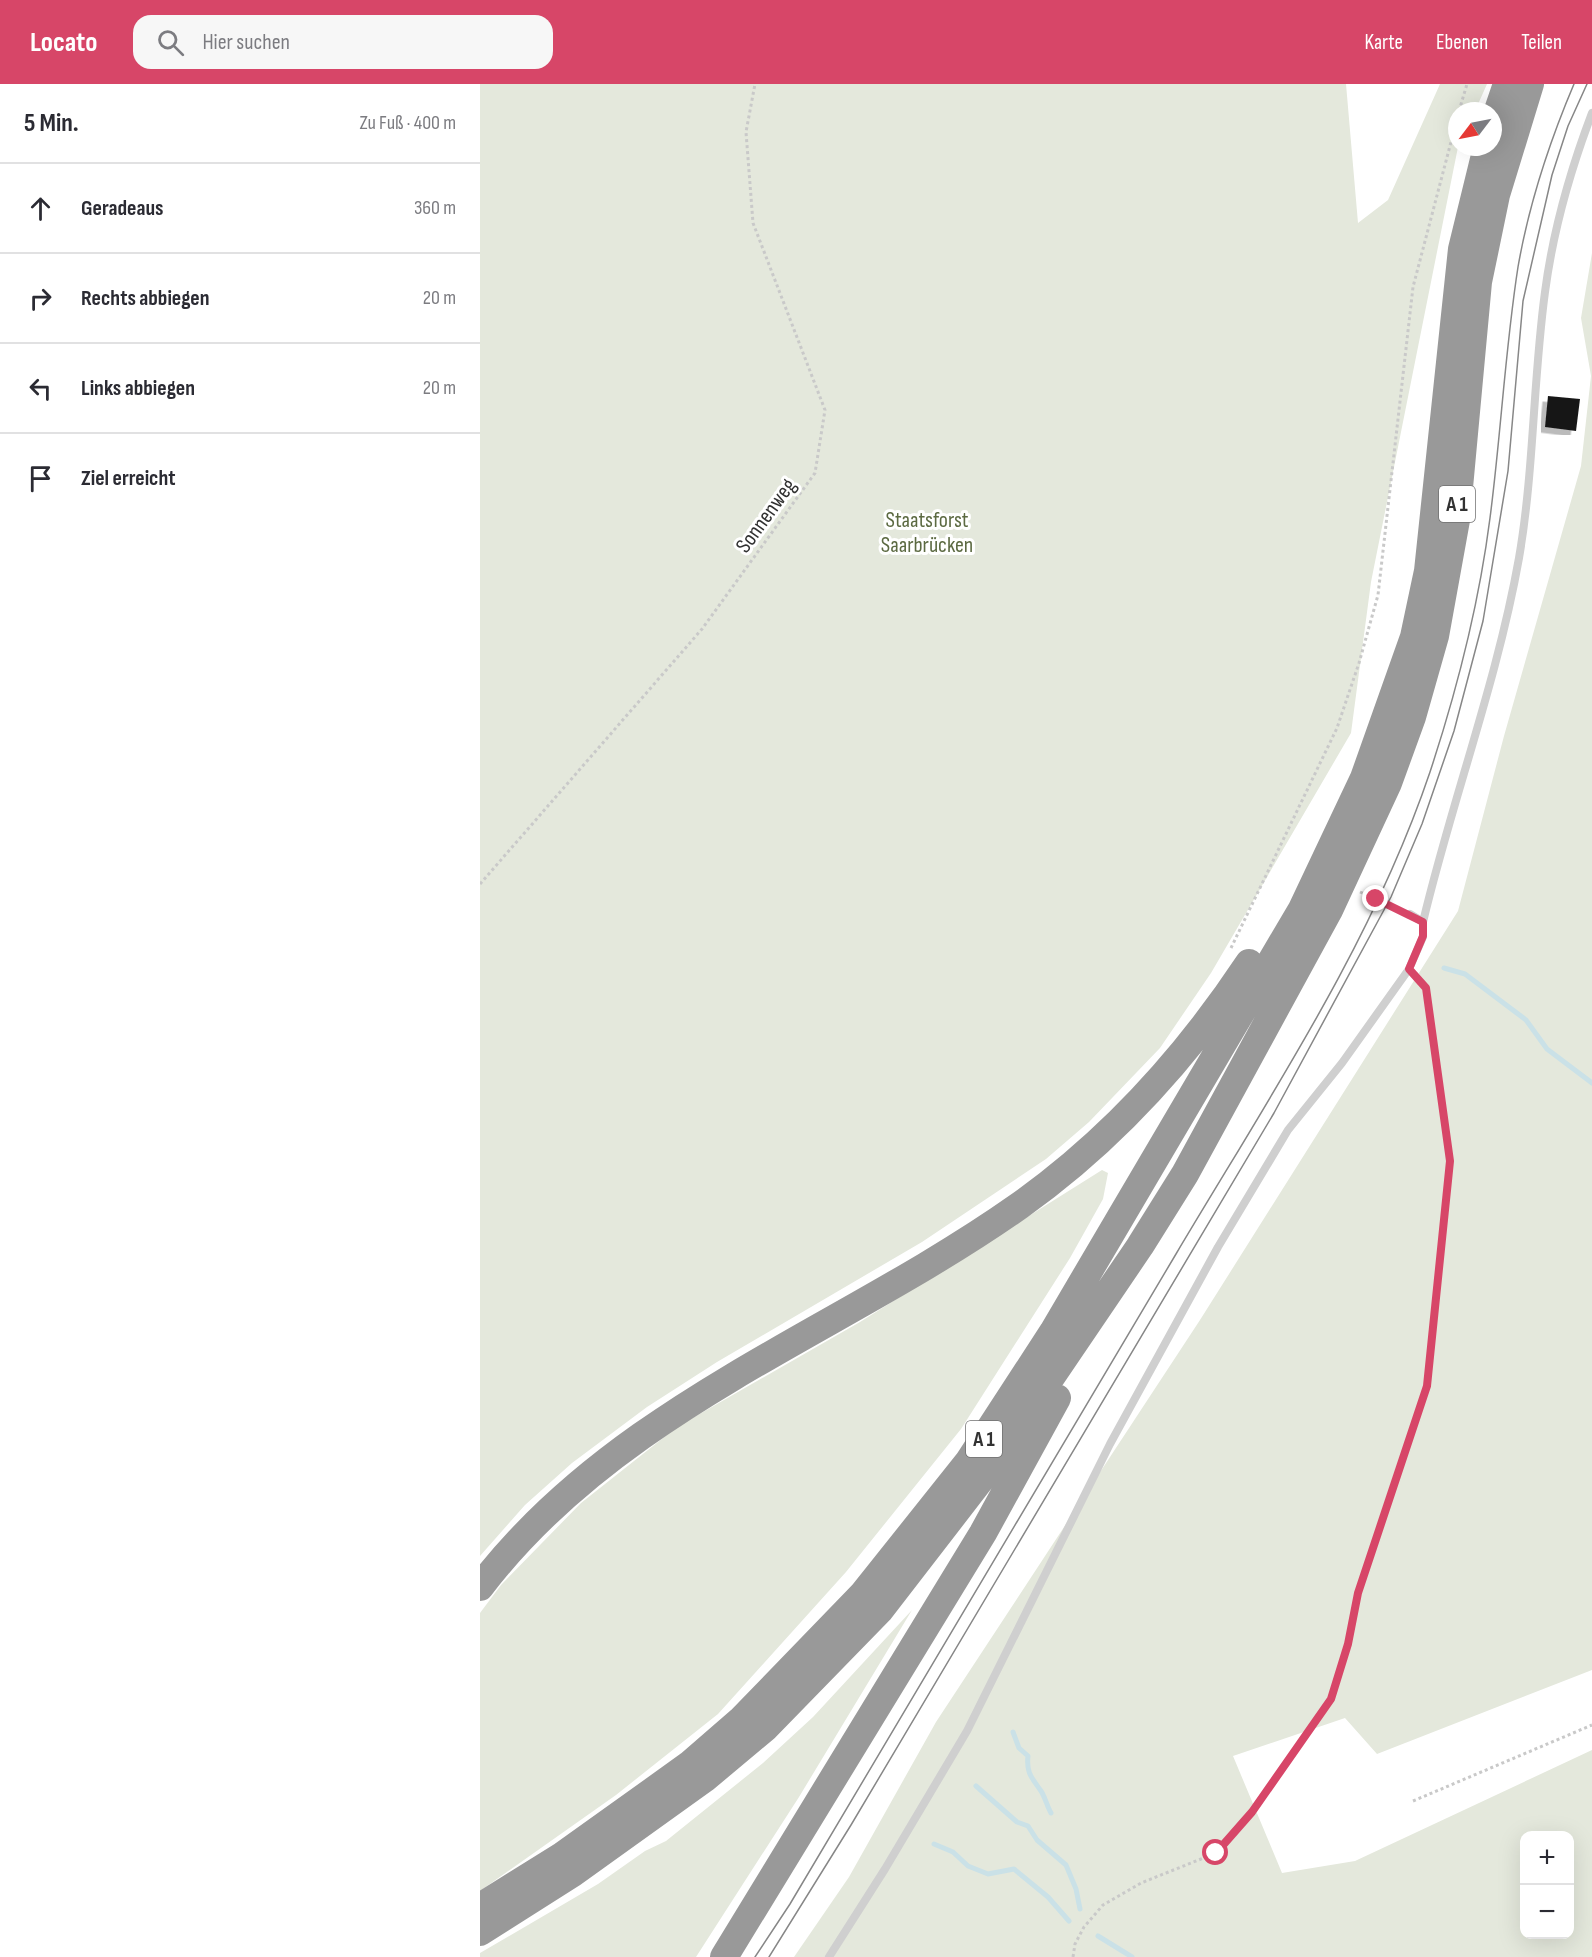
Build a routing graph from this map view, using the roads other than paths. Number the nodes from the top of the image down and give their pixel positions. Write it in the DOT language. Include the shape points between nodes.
graph roads {
  1 [pos="1507,84"];
  2 [pos="1530,84"];
  3 [pos="1501,102"];
  4 [pos="1592,113"];
  5 [pos="1485,156"];
  6 [pos="1334,840"];
  7 [pos="1410,914"];
  8 [pos="1423,922"];
  9 [pos="1140,1246"];
  10 [pos="480,1587"];
  11 [pos="480,1907"];
  12 [pos="480,1932"];
  13 [pos="724,1957"];
  14 [pos="829,1957"];
  1 -- 3 [label="highway"];
  2 -- 9 [label="highway, A 1" via="1496,195 1478,282 1456,520 1435,636 1412,717 1388,783 1329,910 1185,1174"];
  4 -- 8 [label="lane" via="1558,221 1545,292 1519,558 1494,672 1442,844"];
  5 -- 6 [label="highway, A 1" via="1462,249 1428,571 1414,637 1364,778"];
  6 -- 10 [label="highway" via="1182,1055 1105,1139 1017,1207 933,1262 656,1424 584,1478 540,1518"];
  6 -- 11 [label="highway, A 1" via="1302,909 1053,1332 969,1461 911,1534 862,1594 742,1719 680,1771 562,1856"];
  7 -- 8 [label="lane"];
  8 -- 14 [label="lane" via="1423,936 1409,969 1288,1130 1257,1179 1110,1444 967,1731"];
  9 -- 12 [label="highway, A 1" via="988,1470 880,1610 765,1728 705,1779 573,1873"];
  9 -- 13 [label="highway" via="982,1533"];
}
